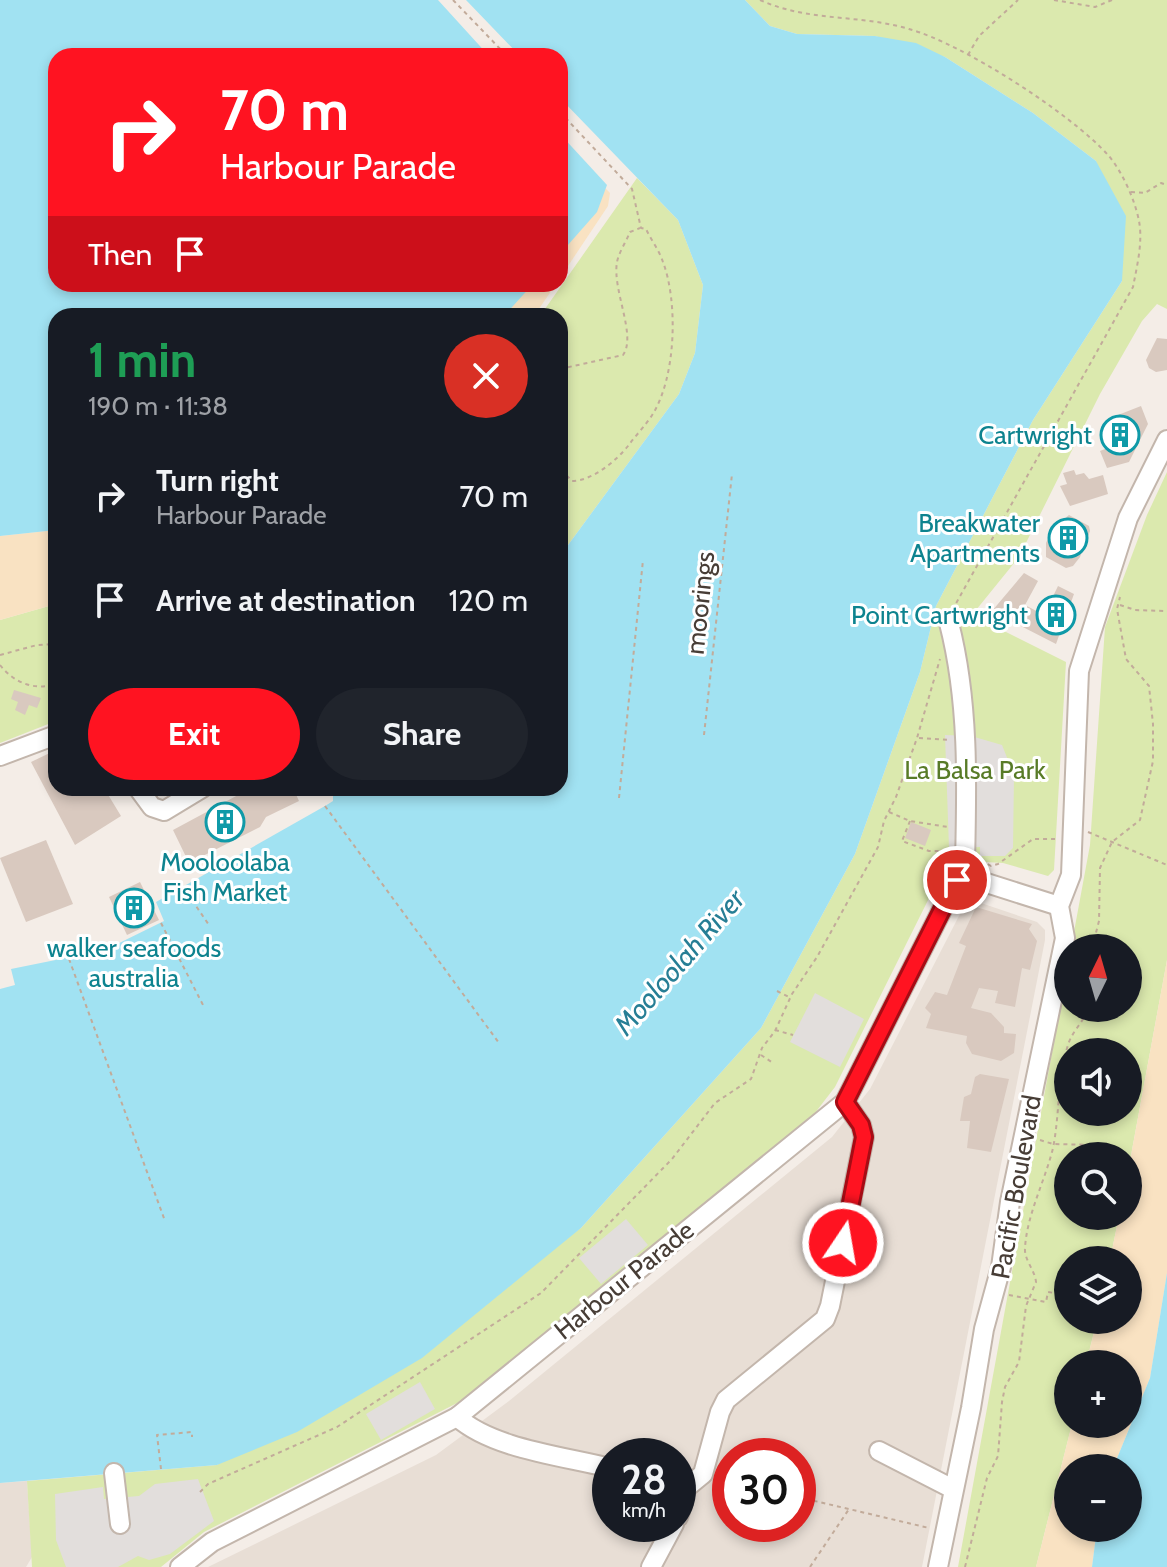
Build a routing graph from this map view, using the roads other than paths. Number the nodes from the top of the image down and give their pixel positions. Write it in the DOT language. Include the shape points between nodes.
graph roads {
  1 [pos="1167,440"];
  2 [pos="949,623"];
  3 [pos="48,738"];
  4 [pos="0,756"];
  5 [pos="144,796"];
  6 [pos="189,796"];
  7 [pos="966,874"];
  8 [pos="1059,906"];
  9 [pos="845,1102"];
  10 [pos="457,1417"];
  11 [pos="879,1451"];
  12 [pos="592,1464"];
  13 [pos="114,1473"];
  14 [pos="696,1479"];
  15 [pos="953,1489"];
  16 [pos="120,1524"];
  17 [pos="664,1542"];
  18 [pos="180,1567"];
  19 [pos="651,1567"];
  20 [pos="938,1567"];
  1 -- 8 [label="street, Pacific Boulevard" via="1128,518 1079,671 1071,875"];
  2 -- 7 [label="street, Harbour Parade" via="966,741"];
  3 -- 4 [label="street"];
  5 -- 6 [label="street" via="154,808 166,811"];
  7 -- 8 [label="street"];
  7 -- 9 [label="street, Harbour Parade"];
  8 -- 15 [label="street, Pacific Boulevard" via="1065,938"];
  9 -- 10 [label="street, Harbour Parade"];
  9 -- 14 [label="street" via="864,1137 825,1319 726,1400 703,1474"];
  10 -- 12 [label="street" via="492,1439"];
  10 -- 18 [label="street, Harbour Parade" via="212,1542"];
  11 -- 15 [label="street"];
  13 -- 16 [label="street"];
  15 -- 20 [label="street, Pacific Boulevard"];
  17 -- 19 [label="street"];
}
